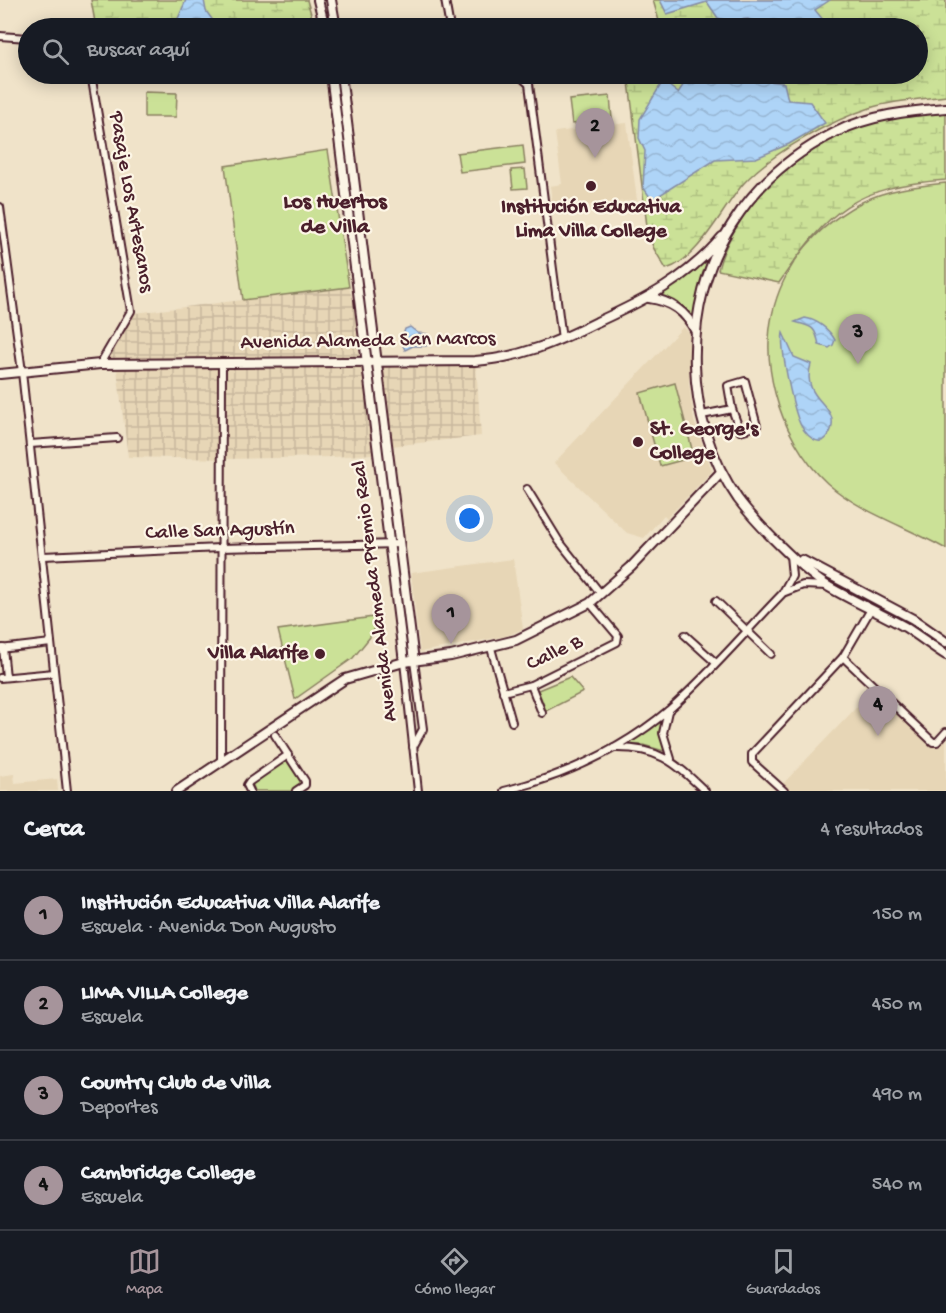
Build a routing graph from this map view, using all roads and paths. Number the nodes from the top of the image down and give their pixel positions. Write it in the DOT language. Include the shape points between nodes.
graph roads {
  1 [pos="318,0"];
  2 [pos="331,0"];
  3 [pos="445,0"];
  4 [pos="322,18"];
  5 [pos="334,18"];
  6 [pos="448,18"];
  7 [pos="0,36"];
  8 [pos="18,37"];
  9 [pos="93,84"];
  10 [pos="332,84"];
  11 [pos="342,84"];
  12 [pos="529,84"];
  13 [pos="946,108"];
  14 [pos="0,207"];
  15 [pos="732,224"];
  16 [pos="649,298"];
  17 [pos="696,333"];
  18 [pos="562,339"];
  19 [pos="365,360"];
  20 [pos="376,360"];
  21 [pos="222,362"];
  22 [pos="100,364"];
  23 [pos="22,372"];
  24 [pos="0,375"];
  25 [pos="732,409"];
  26 [pos="702,415"];
  27 [pos="384,422"];
  28 [pos="374,423"];
  29 [pos="117,438"];
  30 [pos="30,444"];
  31 [pos="387,451"];
  32 [pos="378,453"];
  33 [pos="721,472"];
  34 [pos="526,489"];
  35 [pos="395,544"];
  36 [pos="220,548"];
  37 [pos="790,553"];
  38 [pos="43,556"];
  39 [pos="828,586"];
  40 [pos="400,592"];
  41 [pos="601,594"];
  42 [pos="782,594"];
  43 [pos="716,602"];
  44 [pos="590,603"];
  45 [pos="870,609"];
  46 [pos="746,631"];
  47 [pos="685,635"];
  48 [pos="945,640"];
  49 [pos="51,643"];
  50 [pos="2,648"];
  51 [pos="491,648"];
  52 [pos="936,649"];
  53 [pos="771,654"];
  54 [pos="946,655"];
  55 [pos="843,657"];
  56 [pos="414,661"];
  57 [pos="404,663"];
  58 [pos="716,663"];
  59 [pos="54,673"];
  60 [pos="3,677"];
  61 [pos="531,685"];
  62 [pos="503,692"];
  63 [pos="668,711"];
  64 [pos="542,712"];
  65 [pos="512,722"];
  66 [pos="946,732"];
  67 [pos="274,735"];
  68 [pos="413,747"];
  69 [pos="614,748"];
  70 [pos="288,755"];
  71 [pos="671,760"];
  72 [pos="221,761"];
  73 [pos="67,791"];
  74 [pos="177,791"];
  75 [pos="250,791"];
  76 [pos="296,791"];
  77 [pos="418,791"];
  78 [pos="504,791"];
  79 [pos="705,791"];
  80 [pos="783,791"];
  1 -- 4 [label="street"];
  2 -- 5 [label="street"];
  3 -- 6 [label="street"];
  7 -- 8 [label="street"];
  9 -- 22 [label="street, Pasaje Los Artesanos" via="131,311"];
  10 -- 19 [label="street, Avenida Alameda Premio Real"];
  11 -- 20 [label="street, Avenida Alameda Premio Real"];
  12 -- 18 [label="street"];
  13 -- 15 [label="street, Avenida Alameda San Marcos" via="897,113 838,131 773,174"];
  14 -- 23 [label="street"];
  15 -- 16 [label="street, Avenida Alameda San Marcos" via="697,265"];
  15 -- 17 [label="street" via="704,292"];
  16 -- 17 [label="street" via="676,307"];
  16 -- 18 [label="street, Avenida Alameda San Marcos"];
  17 -- 26 [label="street" via="694,363"];
  18 -- 20 [label="street, Avenida Alameda San Marcos" via="493,360"];
  19 -- 20 [label="street, Avenida Alameda San Marcos"];
  19 -- 21 [label="street, Avenida Alameda San Marcos"];
  19 -- 28 [label="street, Avenida Alameda Premio Real"];
  20 -- 27 [label="street, Avenida Alameda Premio Real"];
  21 -- 22 [label="street, Avenida Alameda San Marcos"];
  21 -- 36 [label="street"];
  22 -- 23 [label="street, Avenida Alameda San Marcos"];
  23 -- 24 [label="street, Avenida Alameda San Marcos"];
  23 -- 30 [label="street"];
  25 -- 25 [label="street" via="728,386 745,381 757,426 740,431"];
  25 -- 26 [label="street"];
  26 -- 33 [label="street"];
  27 -- 28 [label="street"];
  27 -- 31 [label="street, Avenida Alameda Premio Real"];
  28 -- 32 [label="street, Avenida Alameda Premio Real"];
  29 -- 30 [label="street"];
  30 -- 38 [label="street"];
  31 -- 32 [label="street"];
  31 -- 35 [label="street, Avenida Alameda Premio Real"];
  32 -- 35 [label="street, Avenida Alameda Premio Real"];
  33 -- 37 [label="street" via="754,519"];
  33 -- 41 [label="street"];
  34 -- 41 [label="street" via="559,542"];
  35 -- 36 [label="street, Calle San Agustín"];
  35 -- 40 [label="street, Avenida Alameda Premio Real"];
  36 -- 38 [label="street, Calle San Agustín"];
  36 -- 72 [label="street"];
  37 -- 39 [label="street"];
  37 -- 42 [label="street" via="792,576"];
  37 -- 48 [label="street"];
  38 -- 49 [label="street"];
  39 -- 42 [label="street" via="803,585"];
  39 -- 45 [label="street"];
  40 -- 56 [label="street, Avenida Alameda Premio Real"];
  40 -- 57 [label="street, Avenida Alameda Premio Real"];
  41 -- 44 [label="street"];
  42 -- 46 [label="street"];
  43 -- 46 [label="street"];
  44 -- 51 [label="street" via="551,625"];
  44 -- 61 [label="street, Calle B" via="618,639"];
  45 -- 52 [label="street"];
  45 -- 55 [label="street"];
  46 -- 53 [label="street"];
  46 -- 58 [label="street"];
  47 -- 58 [label="street"];
  48 -- 52 [label="street"];
  49 -- 50 [label="street"];
  49 -- 59 [label="street"];
  50 -- 60 [label="street"];
  51 -- 56 [label="street"];
  51 -- 62 [label="street"];
  52 -- 54 [label="street"];
  55 -- 66 [label="street" via="933,742"];
  55 -- 80 [label="street" via="752,754 752,762"];
  56 -- 57 [label="street"];
  56 -- 68 [label="street, Avenida Alameda Premio Real" via="423,729"];
  57 -- 68 [label="street, Avenida Alameda Premio Real"];
  57 -- 72 [label="street" via="345,679"];
  58 -- 63 [label="street"];
  59 -- 60 [label="street"];
  59 -- 73 [label="street"];
  61 -- 62 [label="street, Calle B"];
  61 -- 64 [label="street"];
  62 -- 65 [label="street"];
  63 -- 69 [label="street"];
  63 -- 71 [label="street" via="663,734"];
  67 -- 70 [label="street"];
  68 -- 77 [label="street, Avenida Alameda Premio Real"];
  69 -- 71 [label="street" via="643,749"];
  69 -- 78 [label="street" via="555,776"];
  70 -- 75 [label="street" via="249,782"];
  70 -- 76 [label="street" via="306,783"];
  71 -- 79 [label="street"];
  72 -- 74 [label="street"];
}
